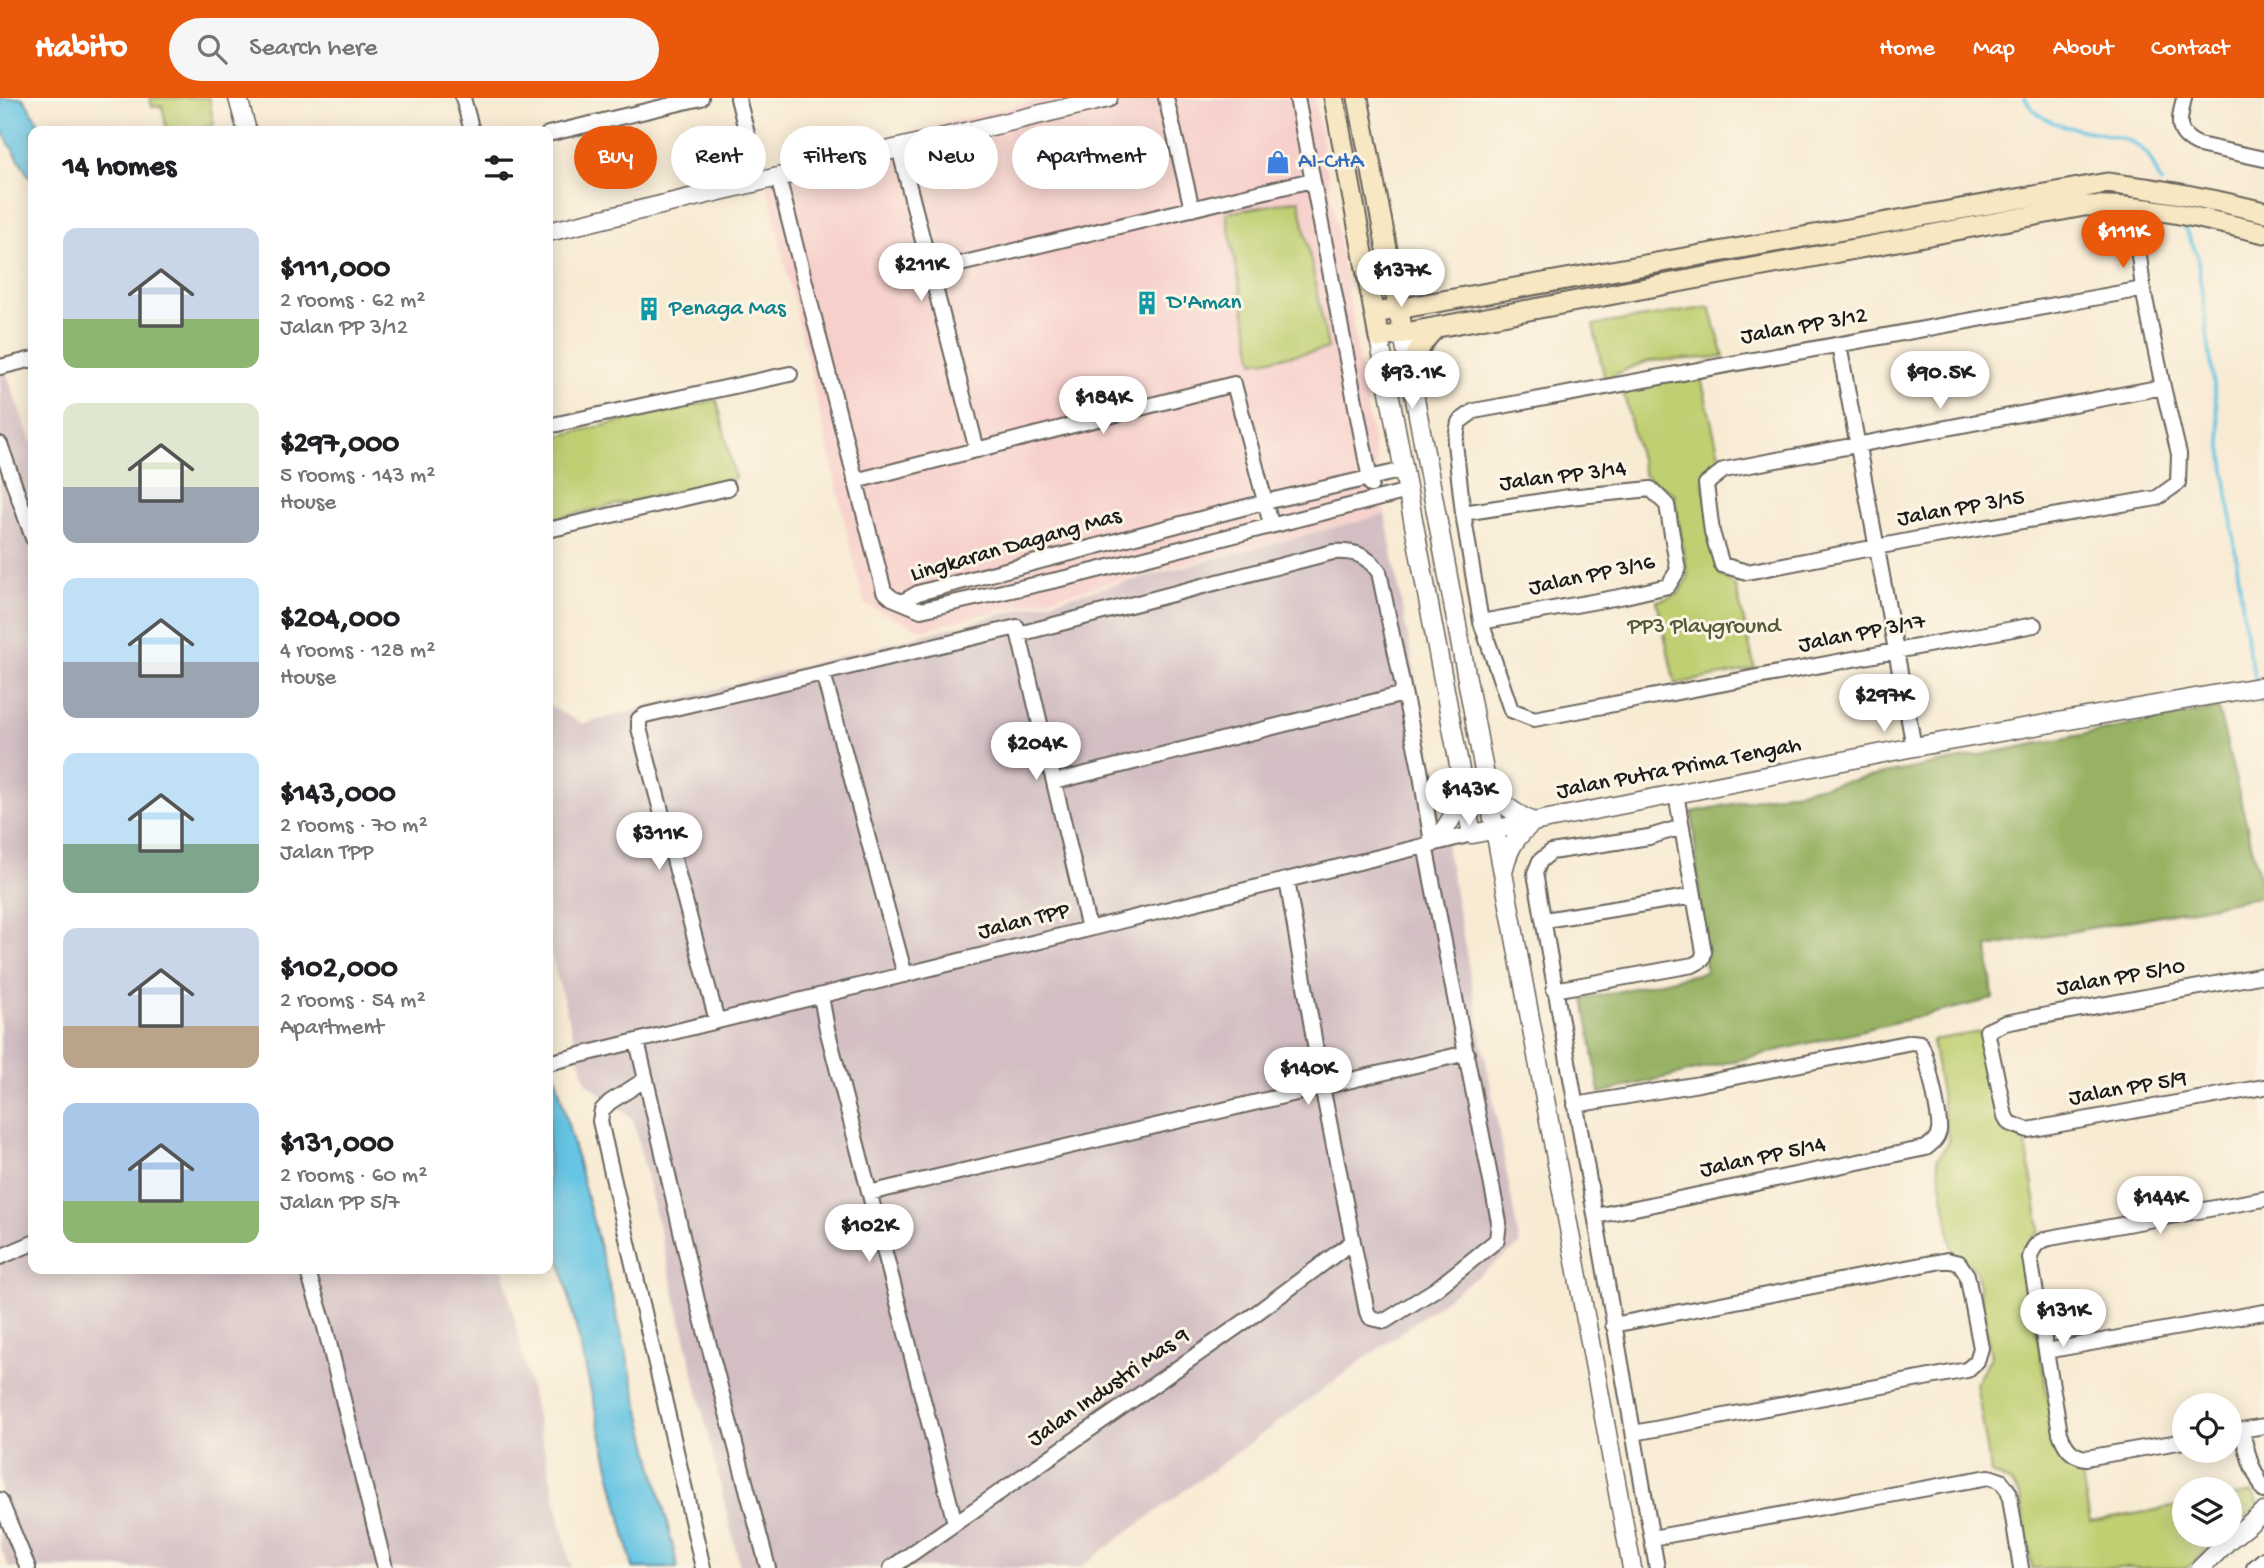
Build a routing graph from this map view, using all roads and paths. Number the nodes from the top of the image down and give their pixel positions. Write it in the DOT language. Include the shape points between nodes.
graph roads {
  1 [pos="239,98"];
  2 [pos="463,98"];
  3 [pos="701,98"];
  4 [pos="738,98"];
  5 [pos="1108,98"];
  6 [pos="1166,98"];
  7 [pos="1297,98"];
  8 [pos="1335,98"];
  9 [pos="1358,98"];
  10 [pos="2184,98"];
  11 [pos="246,126"];
  12 [pos="471,126"];
  13 [pos="745,126"];
  14 [pos="553,133"];
  15 [pos="899,148"];
  16 [pos="2264,159"];
  17 [pos="778,177"];
  18 [pos="766,180"];
  19 [pos="1312,180"];
  20 [pos="729,189"];
  21 [pos="1192,209"];
  22 [pos="2264,212"];
  23 [pos="553,231"];
  24 [pos="2264,233"];
  25 [pos="2138,247"];
  26 [pos="931,271"];
  27 [pos="1391,274"];
  28 [pos="2143,289"];
  29 [pos="1435,302"];
  30 [pos="1398,309"];
  31 [pos="1375,313"];
  32 [pos="1437,327"];
  33 [pos="1403,334"];
  34 [pos="1379,338"];
  35 [pos="1839,345"];
  36 [pos="28,360"];
  37 [pos="0,367"];
  38 [pos="1409,369"];
  39 [pos="790,374"];
  40 [pos="2163,387"];
  41 [pos="553,425"];
  42 [pos="0,444"];
  43 [pos="1857,444"];
  44 [pos="977,450"];
  45 [pos="1404,470"];
  46 [pos="1369,478"];
  47 [pos="855,481"];
  48 [pos="728,488"];
  49 [pos="1408,491"];
  50 [pos="1373,498"];
  51 [pos="1265,502"];
  52 [pos="1463,513"];
  53 [pos="28,524"];
  54 [pos="1272,524"];
  55 [pos="553,529"];
  56 [pos="1673,541"];
  57 [pos="1876,547"];
  58 [pos="902,602"];
  59 [pos="1481,622"];
  60 [pos="2034,625"];
  61 [pos="1019,634"];
  62 [pos="1896,651"];
  63 [pos="822,673"];
  64 [pos="2264,687"];
  65 [pos="1405,694"];
  66 [pos="1914,747"];
  67 [pos="1054,782"];
  68 [pos="1487,785"];
  69 [pos="1462,788"];
  70 [pos="1676,794"];
  71 [pos="1533,822"];
  72 [pos="1682,827"];
  73 [pos="1495,830"];
  74 [pos="1472,834"];
  75 [pos="1428,844"];
  76 [pos="1503,871"];
  77 [pos="1287,880"];
  78 [pos="1694,896"];
  79 [pos="1545,920"];
  80 [pos="1089,929"];
  81 [pos="905,975"];
  82 [pos="2264,975"];
  83 [pos="1554,990"];
  84 [pos="821,996"];
  85 [pos="717,1021"];
  86 [pos="637,1041"];
  87 [pos="1467,1053"];
  88 [pos="553,1062"];
  89 [pos="646,1079"];
  90 [pos="1322,1086"];
  91 [pos="2264,1087"];
  92 [pos="1575,1105"];
  93 [pos="2006,1116"];
  94 [pos="869,1193"];
  95 [pos="2264,1199"];
  96 [pos="1596,1216"];
  97 [pos="1352,1242"];
  98 [pos="28,1246"];
  99 [pos="0,1257"];
  100 [pos="309,1274"];
  101 [pos="2264,1312"];
  102 [pos="1614,1325"];
  103 [pos="2046,1351"];
  104 [pos="2264,1426"];
  105 [pos="2242,1430"];
  106 [pos="1634,1433"];
  107 [pos="2172,1443"];
  108 [pos="2242,1445"];
  109 [pos="2264,1491"];
  110 [pos="0,1500"];
  111 [pos="2264,1512"];
  112 [pos="955,1523"];
  113 [pos="1652,1538"];
  114 [pos="2264,1559"];
  115 [pos="28,1568"];
  116 [pos="385,1568"];
  117 [pos="703,1568"];
  118 [pos="768,1568"];
  119 [pos="891,1568"];
  120 [pos="1632,1568"];
  121 [pos="1657,1568"];
  122 [pos="2021,1568"];
  123 [pos="2202,1568"];
  124 [pos="2254,1568"];
  1 -- 11 [label="street"];
  2 -- 12 [label="street"];
  3 -- 14 [label="street"];
  4 -- 13 [label="street"];
  5 -- 15 [label="street"];
  6 -- 21 [label="street"];
  7 -- 19 [label="street"];
  8 -- 31 [label="main road"];
  9 -- 27 [label="main road"];
  10 -- 16 [label="street" via="2180,131 2189,140"];
  15 -- 17 [label="street"];
  15 -- 26 [label="street"];
  17 -- 18 [label="street"];
  17 -- 47 [label="street"];
  19 -- 21 [label="street"];
  19 -- 46 [label="street"];
  20 -- 23 [label="street"];
  21 -- 26 [label="street"];
  22 -- 29 [label="main road" via="2107,183"];
  24 -- 32 [label="main road" via="2156,211 2084,206"];
  25 -- 28 [label="street"];
  26 -- 44 [label="street"];
  27 -- 29 [label="main road" via="1419,297"];
  27 -- 30 [label="main road"];
  28 -- 35 [label="street, Jalan PP 3/12"];
  28 -- 40 [label="street"];
  29 -- 30 [label="main road"];
  30 -- 31 [label="main road"];
  30 -- 33 [label="main road"];
  31 -- 34 [label="main road"];
  32 -- 33 [label="main road"];
  32 -- 38 [label="main road" via="1426,337"];
  33 -- 34 [label="main road"];
  33 -- 38 [label="street"];
  34 -- 45 [label="street"];
  35 -- 43 [label="street"];
  35 -- 52 [label="street, Jalan PP 3/12" via="1474,411 1459,422 1455,443"];
  36 -- 37 [label="street"];
  38 -- 68 [label="street"];
  39 -- 41 [label="street"];
  40 -- 43 [label="street"];
  40 -- 57 [label="street, Jalan PP 3/15" via="2179,454 2178,482 2157,498"];
  42 -- 53 [label="street"];
  43 -- 57 [label="street"];
  43 -- 57 [label="street, Jalan PP 3/15" via="1724,470 1706,484 1712,532 1722,565 1747,572"];
  44 -- 47 [label="street"];
  44 -- 51 [label="street" via="1234,384"];
  45 -- 46 [label="street, Lingkaran Dagang Mas"];
  45 -- 49 [label="street"];
  46 -- 50 [label="street"];
  46 -- 51 [label="street, Lingkaran Dagang Mas"];
  47 -- 58 [label="street" via="884,591"];
  48 -- 55 [label="street"];
  49 -- 50 [label="street, Lingkaran Dagang Mas"];
  49 -- 69 [label="street"];
  50 -- 54 [label="street, Lingkaran Dagang Mas"];
  51 -- 54 [label="street"];
  51 -- 58 [label="street, Lingkaran Dagang Mas" via="918,593"];
  52 -- 56 [label="street, Jalan PP 3/14" via="1651,489 1667,505"];
  52 -- 59 [label="street"];
  54 -- 58 [label="street, Lingkaran Dagang Mas" via="921,610"];
  56 -- 59 [label="street, Jalan PP 3/16" via="1678,570 1668,586"];
  57 -- 62 [label="street"];
  59 -- 62 [label="street, Jalan PP 3/17" via="1511,710 1534,719"];
  60 -- 62 [label="street, Jalan PP 3/17"];
  61 -- 63 [label="street" via="1017,627"];
  61 -- 65 [label="street" via="1333,552 1352,551 1370,559 1379,572"];
  61 -- 67 [label="street"];
  62 -- 66 [label="street"];
  63 -- 81 [label="street"];
  63 -- 85 [label="street" via="639,719"];
  64 -- 66 [label="street, Jalan Putra Prima Tengah"];
  65 -- 67 [label="street"];
  65 -- 75 [label="street"];
  66 -- 70 [label="street, Jalan Putra Prima Tengah"];
  67 -- 80 [label="street"];
  68 -- 71 [label="street" via="1511,811"];
  68 -- 73 [label="street"];
  69 -- 74 [label="street"];
  69 -- 75 [label="street" via="1448,827"];
  70 -- 71 [label="street, Jalan Putra Prima Tengah"];
  70 -- 72 [label="street"];
  71 -- 73 [label="street, Jalan Putra Prima Tengah"];
  71 -- 76 [label="street" via="1516,837"];
  72 -- 78 [label="street"];
  72 -- 79 [label="street" via="1649,837 1551,852 1535,873"];
  73 -- 74 [label="street, Jalan Putra Prima Tengah"];
  73 -- 76 [label="street"];
  74 -- 75 [label="street, Jalan TPP"];
  75 -- 77 [label="street, Jalan TPP"];
  75 -- 87 [label="street"];
  76 -- 120 [label="street"];
  77 -- 80 [label="street, Jalan TPP"];
  77 -- 90 [label="street"];
  78 -- 79 [label="street"];
  78 -- 83 [label="street" via="1702,960"];
  79 -- 83 [label="street"];
  80 -- 81 [label="street, Jalan TPP"];
  81 -- 84 [label="street, Jalan TPP"];
  82 -- 93 [label="street, Jalan PP 5/10" via="2005,1023 1987,1031"];
  83 -- 92 [label="street"];
  84 -- 85 [label="street, Jalan TPP"];
  84 -- 94 [label="street"];
  85 -- 86 [label="street, Jalan TPP"];
  86 -- 88 [label="street, Jalan TPP"];
  86 -- 89 [label="street"];
  87 -- 90 [label="street"];
  87 -- 97 [label="street" via="1499,1222 1497,1240 1436,1289 1385,1321 1371,1318 1367,1312"];
  89 -- 117 [label="street" via="610,1102 600,1121"];
  89 -- 118 [label="street" via="697,1300"];
  90 -- 94 [label="street"];
  90 -- 97 [label="street"];
  91 -- 93 [label="street, Jalan PP 5/9" via="2028,1130 2009,1123"];
  92 -- 96 [label="street"];
  92 -- 96 [label="street, Jalan PP 5/14" via="1912,1042 1920,1043 1926,1054 1940,1127 1936,1140 1926,1148"];
  94 -- 112 [label="street"];
  95 -- 103 [label="street" via="2037,1244 2030,1258"];
  96 -- 102 [label="street"];
  97 -- 112 [label="street, Jalan Industri Mas 9"];
  98 -- 99 [label="street"];
  100 -- 116 [label="street"];
  101 -- 103 [label="street"];
  102 -- 106 [label="street"];
  102 -- 106 [label="street" via="1947,1260 1959,1263 1968,1275 1981,1348 1977,1361 1967,1370"];
  103 -- 107 [label="street" via="2063,1443 2076,1457"];
  104 -- 105 [label="street"];
  106 -- 113 [label="street"];
  108 -- 109 [label="street"];
  110 -- 115 [label="street"];
  111 -- 123 [label="street"];
  112 -- 119 [label="street, Jalan Industri Mas 9"];
  113 -- 121 [label="street"];
  113 -- 122 [label="street" via="1989,1478 2001,1481 2010,1492"];
  114 -- 124 [label="street"];
}
